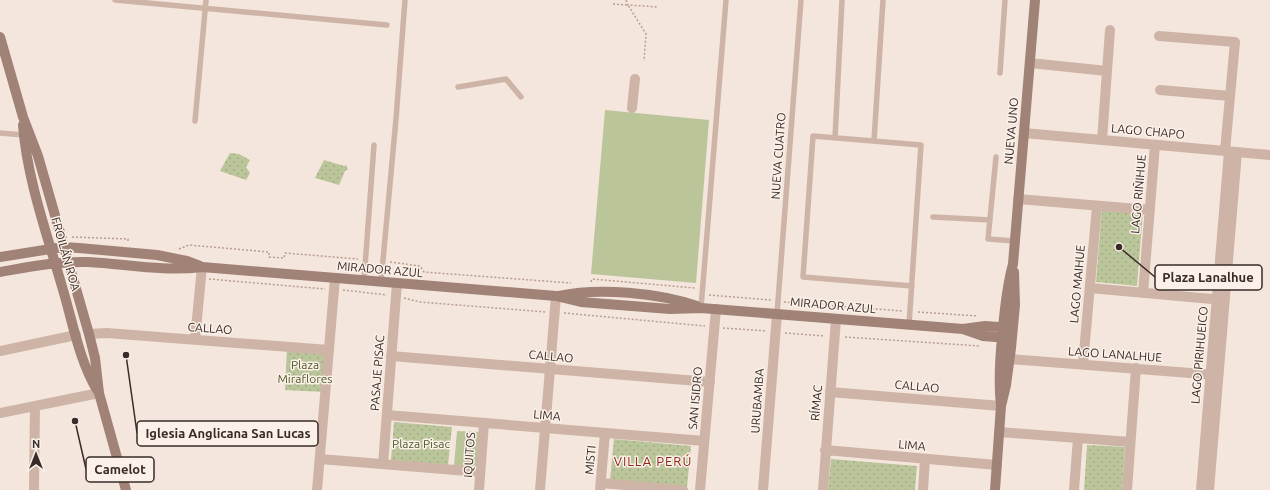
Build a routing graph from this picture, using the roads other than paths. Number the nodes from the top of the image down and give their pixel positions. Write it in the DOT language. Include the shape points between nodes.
graph roads {
  1 [pos="115,0"];
  2 [pos="206,0"];
  3 [pos="405,0"];
  4 [pos="726,0"];
  5 [pos="801,0"];
  6 [pos="842,0"];
  7 [pos="883,0"];
  8 [pos="1005,0"];
  9 [pos="1035,0"];
  10 [pos="205,8"];
  11 [pos="387,25"];
  12 [pos="1110,30"];
  13 [pos="1159,36"];
  14 [pos="0,37"];
  15 [pos="1030,63"];
  16 [pos="1107,70"];
  17 [pos="1000,73"];
  18 [pos="635,79"];
  19 [pos="458,87"];
  20 [pos="1160,90"];
  21 [pos="1230,96"];
  22 [pos="521,97"];
  23 [pos="632,108"];
  24 [pos="22,117"];
  25 [pos="195,121"];
  26 [pos="0,133"];
  27 [pos="1024,133"];
  28 [pos="24,135"];
  29 [pos="834,138"];
  30 [pos="1102,140"];
  31 [pos="874,141"];
  32 [pos="374,145"];
  33 [pos="1155,145"];
  34 [pos="1230,151"];
  35 [pos="1270,155"];
  36 [pos="996,157"];
  37 [pos="1018,199"];
  38 [pos="1097,206"];
  39 [pos="1150,210"];
  40 [pos="933,217"];
  41 [pos="990,220"];
  42 [pos="1015,241"];
  43 [pos="64,247"];
  44 [pos="51,249"];
  45 [pos="0,258"];
  46 [pos="69,262"];
  47 [pos="55,263"];
  48 [pos="202,267"];
  49 [pos="0,272"];
  50 [pos="335,278"];
  51 [pos="364,280"];
  52 [pos="380,282"];
  53 [pos="397,283"];
  54 [pos="912,286"];
  55 [pos="1090,288"];
  56 [pos="1143,293"];
  57 [pos="556,296"];
  58 [pos="1221,300"];
  59 [pos="701,308"];
  60 [pos="716,309"];
  61 [pos="778,314"];
  62 [pos="836,319"];
  63 [pos="909,325"];
  64 [pos="1008,327"];
  65 [pos="964,329"];
  66 [pos="89,334"];
  67 [pos="76,335"];
  68 [pos="1007,338"];
  69 [pos="195,340"];
  70 [pos="329,350"];
  71 [pos="0,351"];
  72 [pos="391,356"];
  73 [pos="1010,359"];
  74 [pos="1083,364"];
  75 [pos="1136,368"];
  76 [pos="550,369"];
  77 [pos="1215,375"];
  78 [pos="710,382"];
  79 [pos="830,392"];
  80 [pos="99,394"];
  81 [pos="35,406"];
  82 [pos="1002,406"];
  83 [pos="0,413"];
  84 [pos="386,414"];
  85 [pos="484,423"];
  86 [pos="545,428"];
  87 [pos="999,432"];
  88 [pos="605,433"];
  89 [pos="1078,438"];
  90 [pos="704,441"];
  91 [pos="1130,442"];
  92 [pos="825,450"];
  93 [pos="320,459"];
  94 [pos="925,459"];
  95 [pos="383,464"];
  96 [pos="997,465"];
  97 [pos="480,472"];
  98 [pos="600,487"];
  99 [pos="34,490"];
  100 [pos="126,490"];
  101 [pos="317,490"];
  102 [pos="479,490"];
  103 [pos="540,490"];
  104 [pos="683,490"];
  105 [pos="700,490"];
  106 [pos="763,490"];
  107 [pos="822,490"];
  108 [pos="923,490"];
  109 [pos="995,490"];
  110 [pos="1074,490"];
  111 [pos="1127,490"];
  112 [pos="1201,490"];
  113 [pos="1209,490"];
  1 -- 10 [label="lane"];
  2 -- 10 [label="lane"];
  3 -- 52 [label="lane"];
  4 -- 59 [label="lane"];
  5 -- 61 [label="lane, NUEVA CUATRO"];
  6 -- 29 [label="lane"];
  7 -- 31 [label="lane"];
  8 -- 17 [label="lane"];
  9 -- 15 [label="street, NUEVA UNO"];
  10 -- 11 [label="lane"];
  10 -- 25 [label="lane"];
  12 -- 16 [label="street"];
  13 -- 21 [label="street, LAGO PIRIHUEICO" via="1235,42"];
  14 -- 24 [label="street, FROILÁN ROA"];
  15 -- 16 [label="street"];
  15 -- 27 [label="street, NUEVA UNO"];
  16 -- 30 [label="street"];
  18 -- 23 [label="street"];
  19 -- 22 [label="lane" via="506,79"];
  20 -- 21 [label="street"];
  21 -- 34 [label="street, LAGO PIRIHUEICO"];
  24 -- 28 [label="street, FROILÁN ROA"];
  24 -- 43 [label="street, FROILÁN ROA" via="38,156"];
  26 -- 28 [label="lane"];
  27 -- 30 [label="street, LAGO CHAPO"];
  27 -- 37 [label="street, NUEVA UNO"];
  28 -- 44 [label="street, FROILÁN ROA" via="29,167"];
  29 -- 31 [label="lane"];
  29 -- 54 [label="lane" via="813,136 803,277"];
  30 -- 33 [label="street, LAGO CHAPO"];
  31 -- 54 [label="lane" via="921,145"];
  32 -- 51 [label="lane"];
  33 -- 34 [label="street, LAGO CHAPO"];
  33 -- 39 [label="street, LAGO RIÑIHUE"];
  34 -- 35 [label="street, LAGO CHAPO"];
  34 -- 58 [label="street, LAGO PIRIHUEICO"];
  36 -- 41 [label="lane"];
  37 -- 38 [label="street"];
  37 -- 42 [label="street, NUEVA UNO"];
  38 -- 39 [label="street"];
  38 -- 55 [label="street, LAGO MAIHUE"];
  39 -- 56 [label="street, LAGO RIÑIHUE"];
  40 -- 41 [label="lane"];
  41 -- 42 [label="lane" via="988,239"];
  42 -- 64 [label="street, NUEVA UNO" via="1015,293"];
  43 -- 44 [label="street, MIRADOR AZUL"];
  43 -- 46 [label="street, FROILÁN ROA"];
  43 -- 48 [label="street, MIRADOR AZUL" via="157,255"];
  44 -- 45 [label="street, MIRADOR AZUL"];
  44 -- 47 [label="street, FROILÁN ROA"];
  46 -- 47 [label="street, MIRADOR AZUL"];
  46 -- 48 [label="street, MIRADOR AZUL" via="178,269"];
  46 -- 66 [label="street, FROILÁN ROA"];
  47 -- 49 [label="street, MIRADOR AZUL"];
  47 -- 67 [label="street, FROILÁN ROA"];
  48 -- 50 [label="street, MIRADOR AZUL"];
  48 -- 69 [label="street"];
  50 -- 51 [label="street, MIRADOR AZUL"];
  50 -- 70 [label="street"];
  51 -- 52 [label="street, MIRADOR AZUL"];
  52 -- 53 [label="street, MIRADOR AZUL"];
  53 -- 57 [label="street, MIRADOR AZUL"];
  53 -- 72 [label="street, PASAJE PISAC"];
  54 -- 63 [label="lane"];
  55 -- 56 [label="street"];
  55 -- 74 [label="street, LAGO MAIHUE"];
  56 -- 58 [label="street"];
  57 -- 59 [label="street, MIRADOR AZUL" via="581,302 670,309"];
  57 -- 76 [label="street"];
  58 -- 77 [label="street, LAGO PIRIHUEICO"];
  59 -- 60 [label="street, MIRADOR AZUL"];
  60 -- 61 [label="street, MIRADOR AZUL"];
  60 -- 78 [label="street, SAN ISIDRO"];
  61 -- 62 [label="street, MIRADOR AZUL"];
  61 -- 106 [label="street, URUBAMBA"];
  62 -- 63 [label="street, MIRADOR AZUL"];
  62 -- 79 [label="street, RÍMAC"];
  63 -- 65 [label="street, MIRADOR AZUL"];
  64 -- 65 [label="street, MIRADOR AZUL" via="985,326"];
  64 -- 68 [label="street, NUEVA UNO"];
  65 -- 68 [label="street, MIRADOR AZUL" via="983,336"];
  66 -- 69 [label="street, CALLAO" via="107,333"];
  66 -- 80 [label="street, FROILÁN ROA"];
  67 -- 71 [label="street"];
  67 -- 80 [label="street, FROILÁN ROA" via="86,367"];
  68 -- 73 [label="street, NUEVA UNO"];
  68 -- 82 [label="street, NUEVA UNO" via="999,374"];
  69 -- 70 [label="street, CALLAO"];
  70 -- 93 [label="street"];
  72 -- 76 [label="street, CALLAO"];
  72 -- 84 [label="street, PASAJE PISAC"];
  73 -- 74 [label="street, LAGO LANALHUE"];
  73 -- 82 [label="street, NUEVA UNO"];
  74 -- 75 [label="street, LAGO LANALHUE"];
  75 -- 77 [label="street, LAGO LANALHUE"];
  75 -- 91 [label="street"];
  76 -- 78 [label="street, CALLAO"];
  76 -- 86 [label="street"];
  77 -- 112 [label="street, LAGO PIRIHUEICO"];
  77 -- 113 [label="street, LAGO PIRIHUEICO"];
  78 -- 90 [label="street, SAN ISIDRO"];
  79 -- 82 [label="street, CALLAO"];
  79 -- 92 [label="street, RÍMAC"];
  80 -- 81 [label="street"];
  80 -- 100 [label="street, FROILÁN ROA"];
  81 -- 83 [label="street"];
  81 -- 99 [label="street"];
  82 -- 87 [label="street, NUEVA UNO"];
  84 -- 85 [label="street, LIMA"];
  84 -- 95 [label="street, PASAJE PISAC"];
  85 -- 86 [label="street, LIMA"];
  85 -- 97 [label="street, IQUITOS"];
  86 -- 88 [label="street, LIMA"];
  86 -- 103 [label="street"];
  87 -- 89 [label="street"];
  87 -- 96 [label="street, NUEVA UNO"];
  88 -- 90 [label="street, LIMA"];
  88 -- 98 [label="street, MISTI"];
  89 -- 91 [label="street"];
  89 -- 110 [label="street"];
  90 -- 105 [label="street, SAN ISIDRO"];
  91 -- 111 [label="street"];
  92 -- 94 [label="street, LIMA"];
  92 -- 107 [label="street, RÍMAC"];
  93 -- 95 [label="street"];
  93 -- 101 [label="street"];
  94 -- 96 [label="street, LIMA"];
  94 -- 108 [label="street"];
  95 -- 97 [label="street"];
  96 -- 109 [label="street, NUEVA UNO"];
  97 -- 102 [label="street, IQUITOS"];
  98 -- 104 [label="street"];
}
